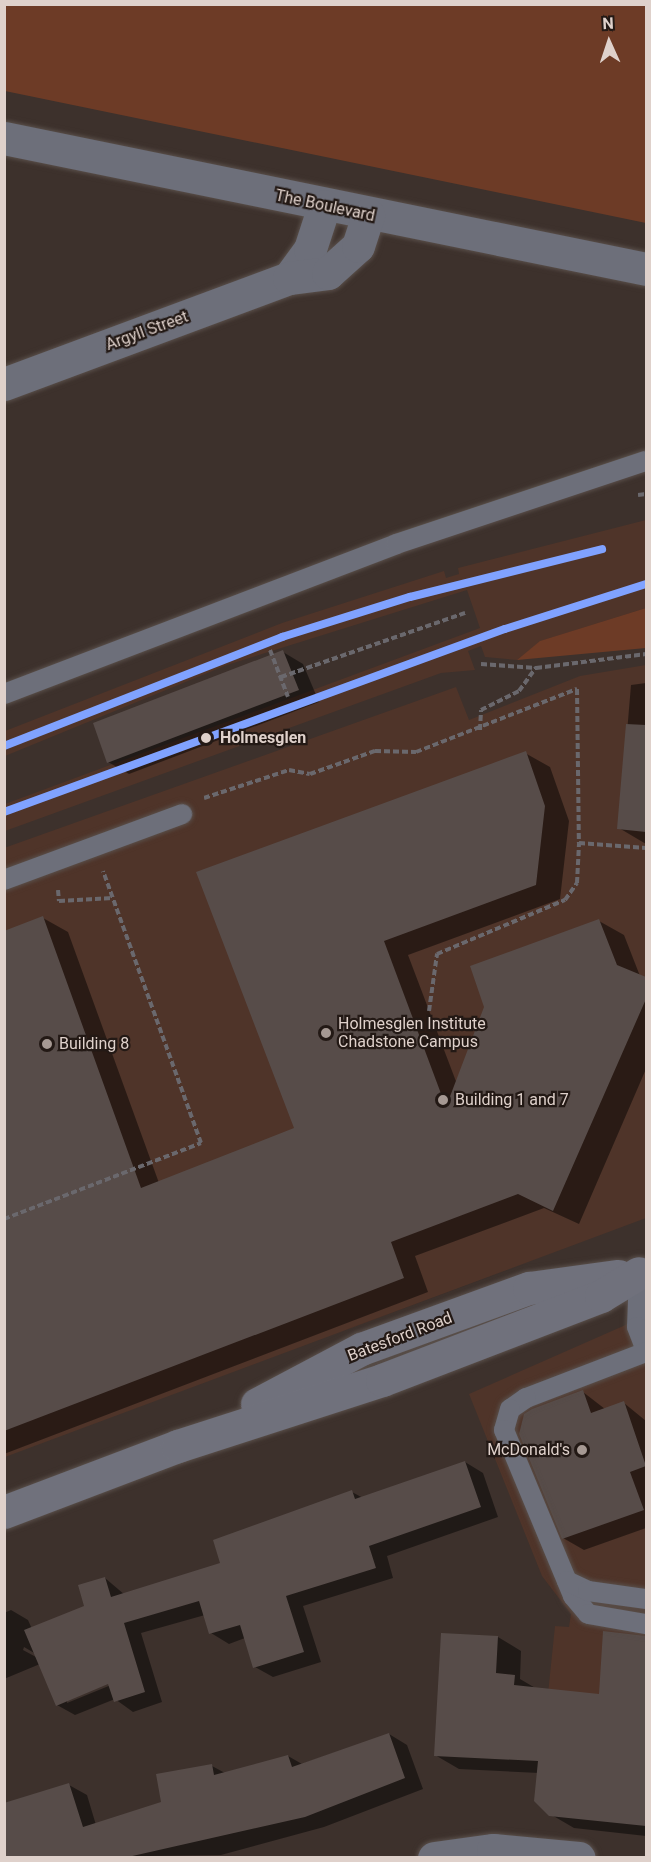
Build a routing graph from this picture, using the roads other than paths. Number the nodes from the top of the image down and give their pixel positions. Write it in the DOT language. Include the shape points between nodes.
graph roads {
  1 [pos="4,138"];
  2 [pos="324,206"];
  3 [pos="368,214"];
  4 [pos="646,269"];
  5 [pos="289,278"];
  6 [pos="4,384"];
  7 [pos="646,461"];
  8 [pos="4,694"];
  9 [pos="182,814"];
  10 [pos="4,880"];
  11 [pos="643,1272"];
  12 [pos="646,1351"];
  13 [pos="4,1512"];
  14 [pos="567,1581"];
  15 [pos="646,1599"];
  16 [pos="646,1624"];
  17 [pos="434,1857"];
  18 [pos="579,1857"];
  1 -- 2 [label="street, The Boulevard"];
  2 -- 3 [label="street, The Boulevard"];
  2 -- 5 [label="street" via="313,243"];
  3 -- 4 [label="street, The Boulevard"];
  3 -- 5 [label="street, Argyll Street" via="358,246 340,267"];
  5 -- 6 [label="street, Argyll Street"];
  7 -- 8 [label="lane" via="396,544"];
  9 -- 10 [label="lane"];
  11 -- 12 [label="lane" via="637,1327"];
  11 -- 13 [label="main road, Batesford Road" via="601,1296 382,1380 178,1446"];
  12 -- 14 [label="lane" via="510,1409 504,1430"];
  14 -- 15 [label="lane" via="588,1591"];
  14 -- 16 [label="lane" via="588,1614"];
  17 -- 18 [label="street" via="493,1850"];
}
